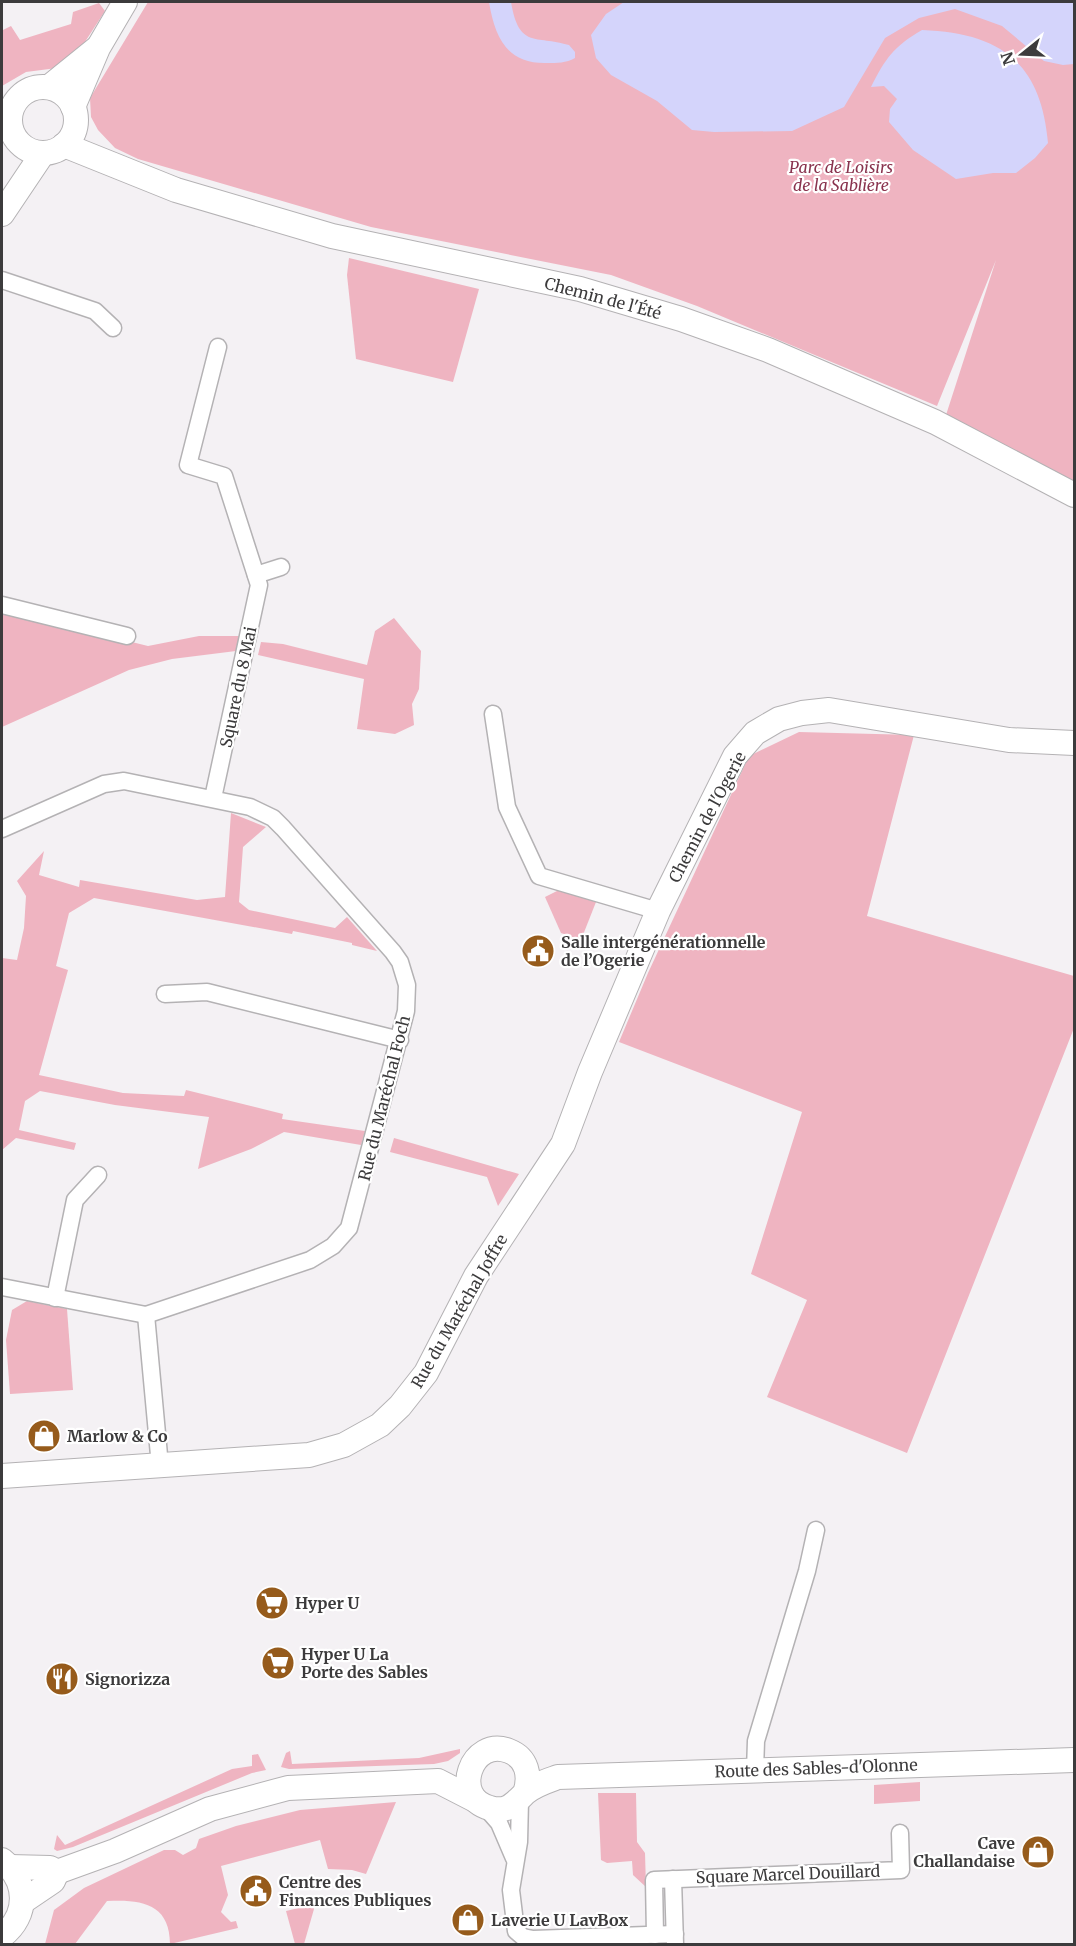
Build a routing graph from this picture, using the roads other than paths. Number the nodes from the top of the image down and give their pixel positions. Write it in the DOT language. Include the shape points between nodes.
graph roads {
  1 [pos="125,2"];
  2 [pos="98,48"];
  3 [pos="49,87"];
  4 [pos="9,100"];
  5 [pos="75,114"];
  6 [pos="9,130"];
  7 [pos="54,149"];
  8 [pos="109,161"];
  9 [pos="7,205"];
  10 [pos="2,280"];
  11 [pos="113,328"];
  12 [pos="218,347"];
  13 [pos="1074,495"];
  14 [pos="281,567"];
  15 [pos="256,575"];
  16 [pos="2,605"];
  17 [pos="127,636"];
  18 [pos="493,714"];
  19 [pos="1074,743"];
  20 [pos="213,798"];
  21 [pos="2,829"];
  22 [pos="658,911"];
  23 [pos="165,994"];
  24 [pos="400,1040"];
  25 [pos="590,1072"];
  26 [pos="98,1175"];
  27 [pos="2,1287"];
  28 [pos="55,1298"];
  29 [pos="146,1315"];
  30 [pos="160,1466"];
  31 [pos="2,1476"];
  32 [pos="816,1530"];
  33 [pos="475,1759"];
  34 [pos="521,1759"];
  35 [pos="1074,1760"];
  36 [pos="755,1770"];
  37 [pos="558,1777"];
  38 [pos="438,1781"];
  39 [pos="523,1797"];
  40 [pos="481,1804"];
  41 [pos="900,1833"];
  42 [pos="514,1858"];
  43 [pos="6,1864"];
  44 [pos="57,1872"];
  45 [pos="674,1879"];
  46 [pos="22,1902"];
  47 [pos="655,1935"];
  48 [pos="7,1937"];
  49 [pos="675,1939"];
  1 -- 2 [label="street"];
  2 -- 3 [label="street"];
  2 -- 5 [label="street"];
  3 -- 4 [label="street" via="29,89"];
  3 -- 5 [label="street" via="64,94"];
  4 -- 6 [label="street"];
  5 -- 7 [label="street" via="70,138"];
  5 -- 8 [label="street, Chemin de l'Été"];
  6 -- 7 [label="street" via="32,151"];
  6 -- 9 [label="street" via="16,159"];
  7 -- 8 [label="street, Chemin de l'Été"];
  7 -- 9 [label="street"];
  8 -- 13 [label="street, Chemin de l'Été" via="176,190 332,236 580,289 681,319 768,350 934,422"];
  10 -- 11 [label="street" via="95,311"];
  12 -- 15 [label="street, Square du 8 Mai" via="188,465 224,476"];
  14 -- 15 [label="street"];
  15 -- 20 [label="street, Square du 8 Mai" via="259,585"];
  16 -- 17 [label="street"];
  18 -- 22 [label="street" via="507,807 539,876"];
  19 -- 22 [label="street, Chemin de l'Ogerie" via="1009,740 828,710 779,719 755,733 735,756"];
  20 -- 21 [label="street, Rue du Maréchal Foch" via="134,782 113,782"];
  20 -- 24 [label="street, Rue du Maréchal Foch" via="250,807 273,818 393,952 406,986"];
  22 -- 25 [label="street, Chemin de l'Ogerie"];
  23 -- 24 [label="street" via="207,992"];
  24 -- 29 [label="street, Rue du Maréchal Foch" via="354,1218 342,1238 300,1264"];
  25 -- 30 [label="street, Rue du Maréchal Joffre" via="563,1144 476,1276 426,1373 391,1416 344,1444 309,1455"];
  26 -- 28 [label="street" via="75,1200"];
  27 -- 28 [label="street"];
  28 -- 29 [label="street"];
  29 -- 30 [label="street"];
  30 -- 31 [label="street, Rue du Maréchal Joffre"];
  32 -- 36 [label="street" via="756,1741"];
  33 -- 34 [label="street" via="496,1749"];
  33 -- 38 [label="street"];
  33 -- 40 [label="street" via="468,1782"];
  34 -- 37 [label="street, Route des Sables-d'Olonne"];
  34 -- 39 [label="street" via="528,1777"];
  35 -- 36 [label="street, Route des Sables-d'Olonne"];
  36 -- 37 [label="street, Route des Sables-d'Olonne"];
  37 -- 39 [label="street, Route des Sables-d'Olonne"];
  38 -- 40 [label="street"];
  38 -- 44 [label="street" via="317,1786 262,1793 210,1809 116,1851"];
  39 -- 40 [label="street" via="506,1809"];
  39 -- 42 [label="street"];
  40 -- 42 [label="street" via="499,1823"];
  41 -- 45 [label="street, Square Marcel Douillard" via="901,1870"];
  42 -- 47 [label="street" via="514,1924 523,1937"];
  43 -- 44 [label="street"];
  43 -- 46 [label="street" via="22,1890"];
  44 -- 46 [label="street" via="53,1881"];
  45 -- 47 [label="street, Square Marcel Douillard" via="654,1880"];
  45 -- 49 [label="street, Square Marcel Douillard"];
  46 -- 48 [label="street"];
  47 -- 49 [label="street"];
}
